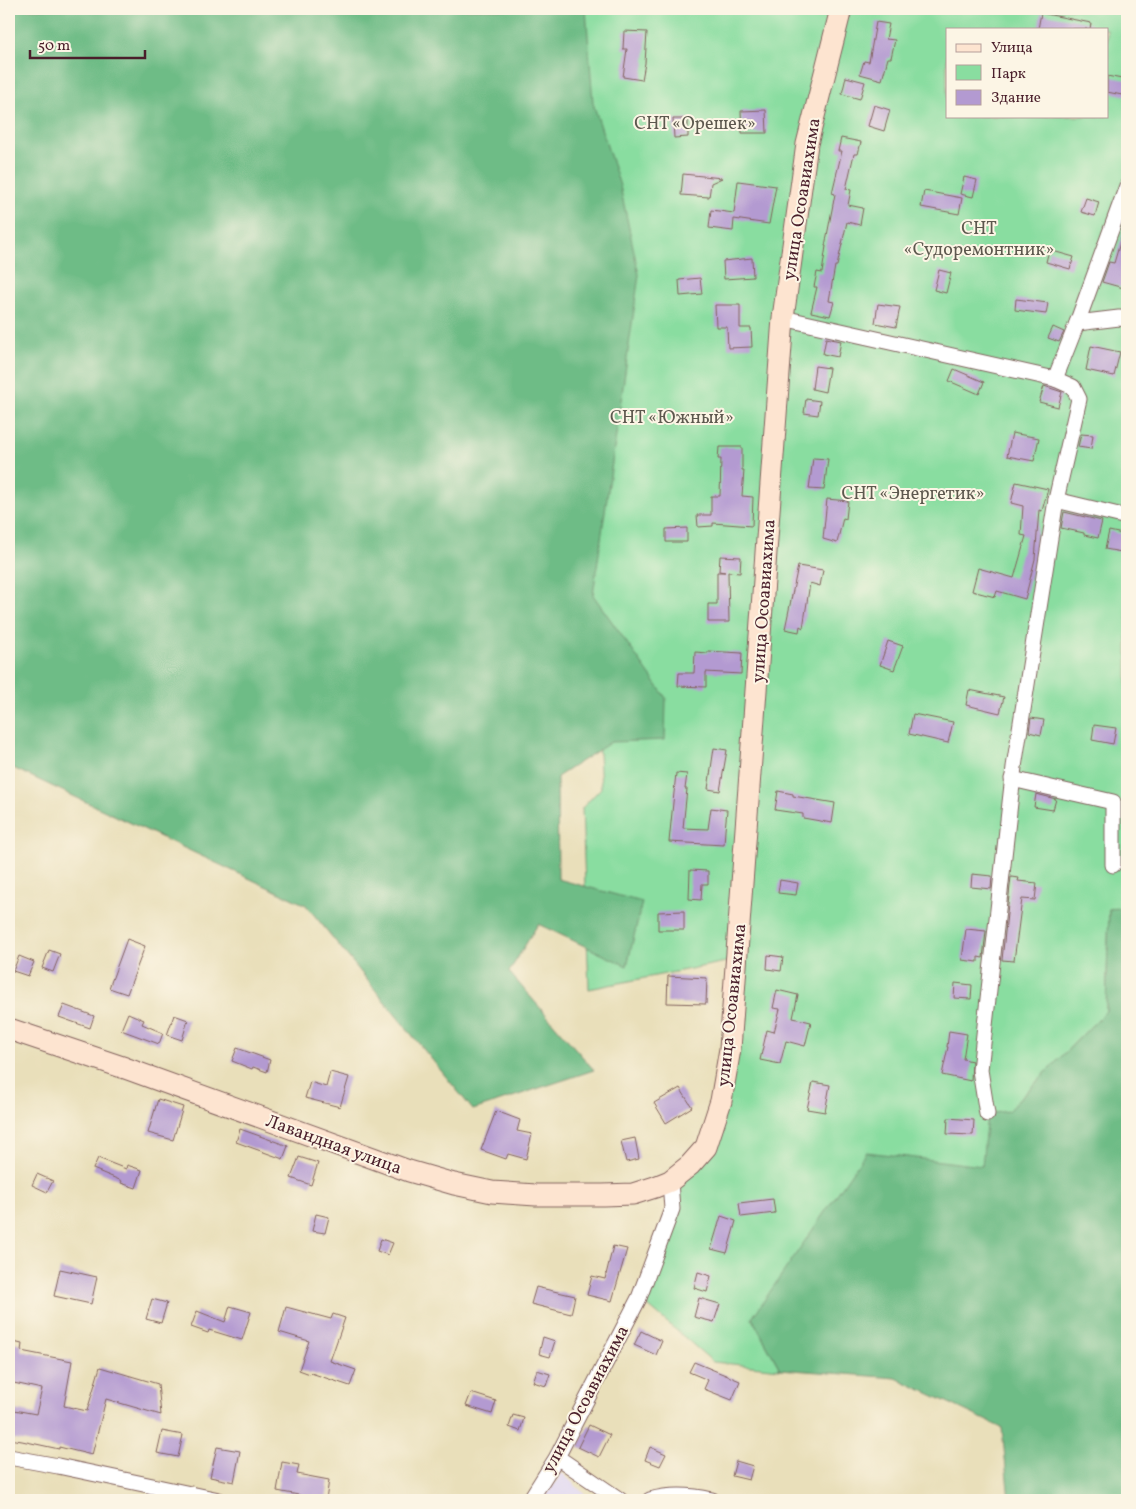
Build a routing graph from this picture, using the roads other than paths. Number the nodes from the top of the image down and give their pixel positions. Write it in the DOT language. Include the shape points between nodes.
graph roads {
  1 [pos="842,9"];
  2 [pos="1127,186"];
  3 [pos="783,318"];
  4 [pos="1127,319"];
  5 [pos="1077,323"];
  6 [pos="1055,379"];
  7 [pos="1056,500"];
  8 [pos="1127,517"];
  9 [pos="1012,779"];
  10 [pos="1114,865"];
  11 [pos="9,1029"];
  12 [pos="987,1114"];
  13 [pos="670,1180"];
  14 [pos="9,1457"];
  15 [pos="557,1457"];
  16 [pos="219,1500"];
  17 [pos="530,1500"];
  18 [pos="620,1500"];
  19 [pos="650,1500"];
  20 [pos="712,1500"];
  1 -- 3 [label="street, улица Осоавиахима" via="807,144"];
  2 -- 5 [label="street"];
  3 -- 6 [label="street"];
  3 -- 13 [label="street, улица Осоавиахима" via="730,1049 721,1101 706,1147"];
  4 -- 5 [label="street"];
  5 -- 6 [label="street"];
  6 -- 7 [label="street" via="1072,387 1079,400"];
  7 -- 8 [label="street"];
  7 -- 9 [label="street"];
  9 -- 10 [label="street" via="1113,802"];
  9 -- 12 [label="street" via="980,1070"];
  11 -- 13 [label="street, Лавандная улица" via="409,1171 454,1184 536,1195 603,1195 633,1194"];
  13 -- 15 [label="street, улица Осоавиахима" via="672,1209 638,1298"];
  14 -- 16 [label="street"];
  15 -- 17 [label="street, улица Осоавиахима"];
  15 -- 18 [label="street"];
  19 -- 20 [label="street" via="664,1496"];
}
